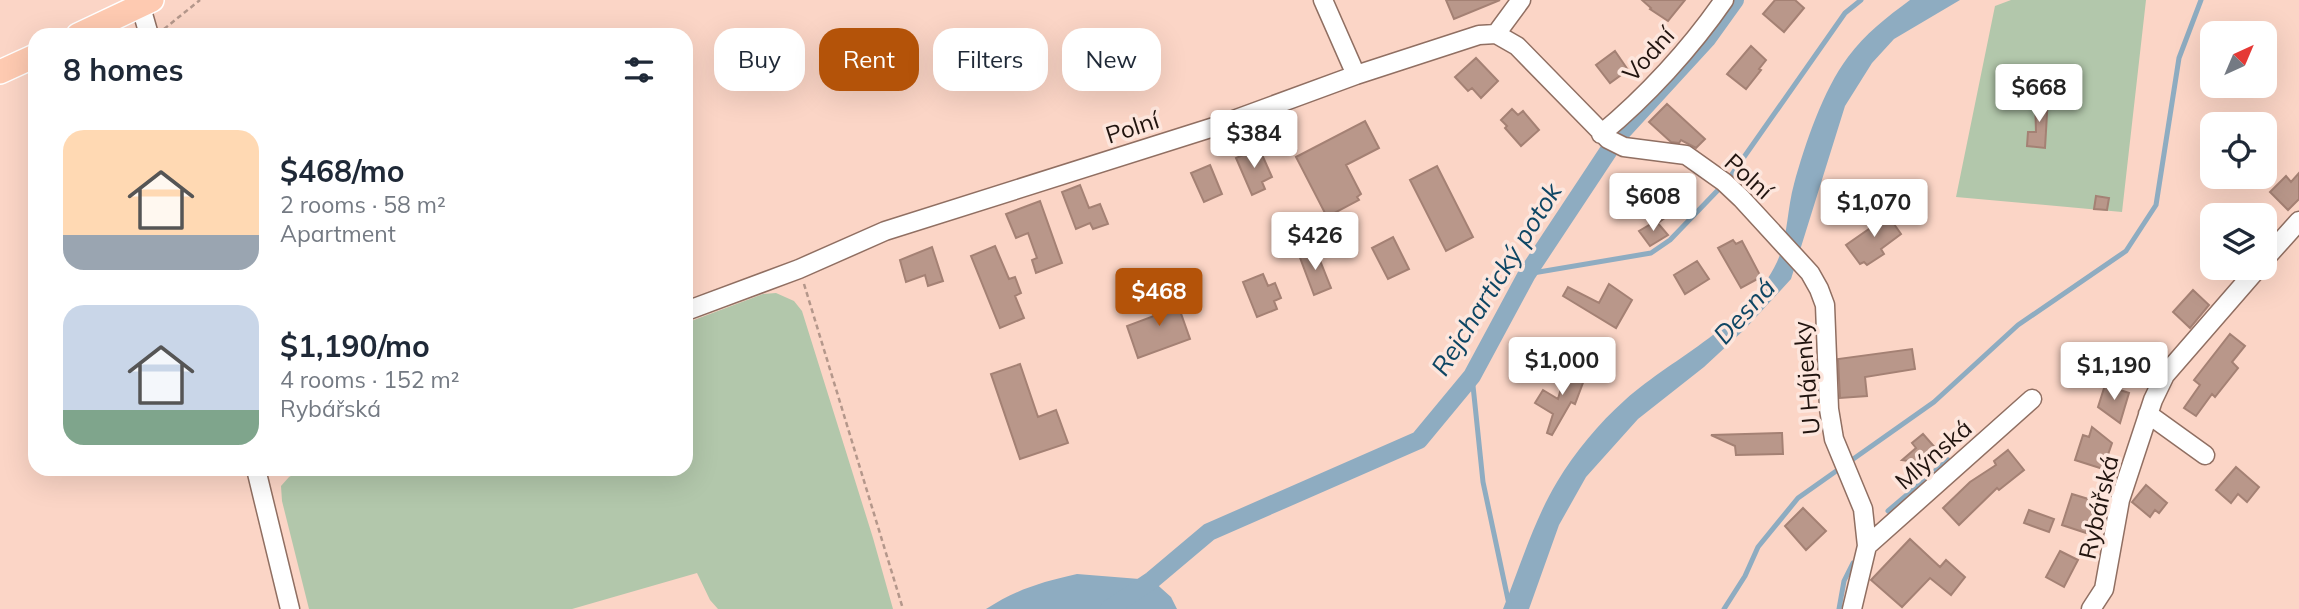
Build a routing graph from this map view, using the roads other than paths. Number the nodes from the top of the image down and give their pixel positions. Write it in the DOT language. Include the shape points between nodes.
graph roads {
  1 [pos="1323,0"];
  2 [pos="1521,0"];
  3 [pos="1724,0"];
  4 [pos="144,2"];
  5 [pos="92,28"];
  6 [pos="148,28"];
  7 [pos="1496,33"];
  8 [pos="28,58"];
  9 [pos="0,72"];
  10 [pos="1356,75"];
  11 [pos="1604,136"];
  12 [pos="2299,220"];
  13 [pos="1777,236"];
  14 [pos="2277,245"];
  15 [pos="2248,280"];
  16 [pos="693,308"];
  17 [pos="2032,399"];
  18 [pos="2148,414"];
  19 [pos="2206,455"];
  20 [pos="260,476"];
  21 [pos="1867,546"];
  22 [pos="290,609"];
  23 [pos="1852,609"];
  24 [pos="2091,609"];
  1 -- 10 [label="street"];
  2 -- 7 [label="street"];
  3 -- 11 [label="street, Vodní" via="1707,25"];
  4 -- 5 [label="main road"];
  4 -- 6 [label="street"];
  7 -- 10 [label="street, Polní"];
  7 -- 11 [label="street, Polní" via="1517,46"];
  8 -- 9 [label="main road"];
  10 -- 16 [label="street, Polní" via="1217,126 885,231"];
  11 -- 13 [label="street, Polní" via="1624,147 1686,155 1724,182"];
  12 -- 14 [label="street"];
  13 -- 21 [label="street, U Hájenky" via="1810,273 1825,305 1834,439 1863,509"];
  15 -- 18 [label="street, Rybářská" via="2165,375"];
  17 -- 21 [label="street, Mlýnská"];
  18 -- 19 [label="street"];
  18 -- 24 [label="street, Rybářská" via="2120,500 2104,589"];
  20 -- 22 [label="street"];
  21 -- 23 [label="street, U Hájenky"];
}
